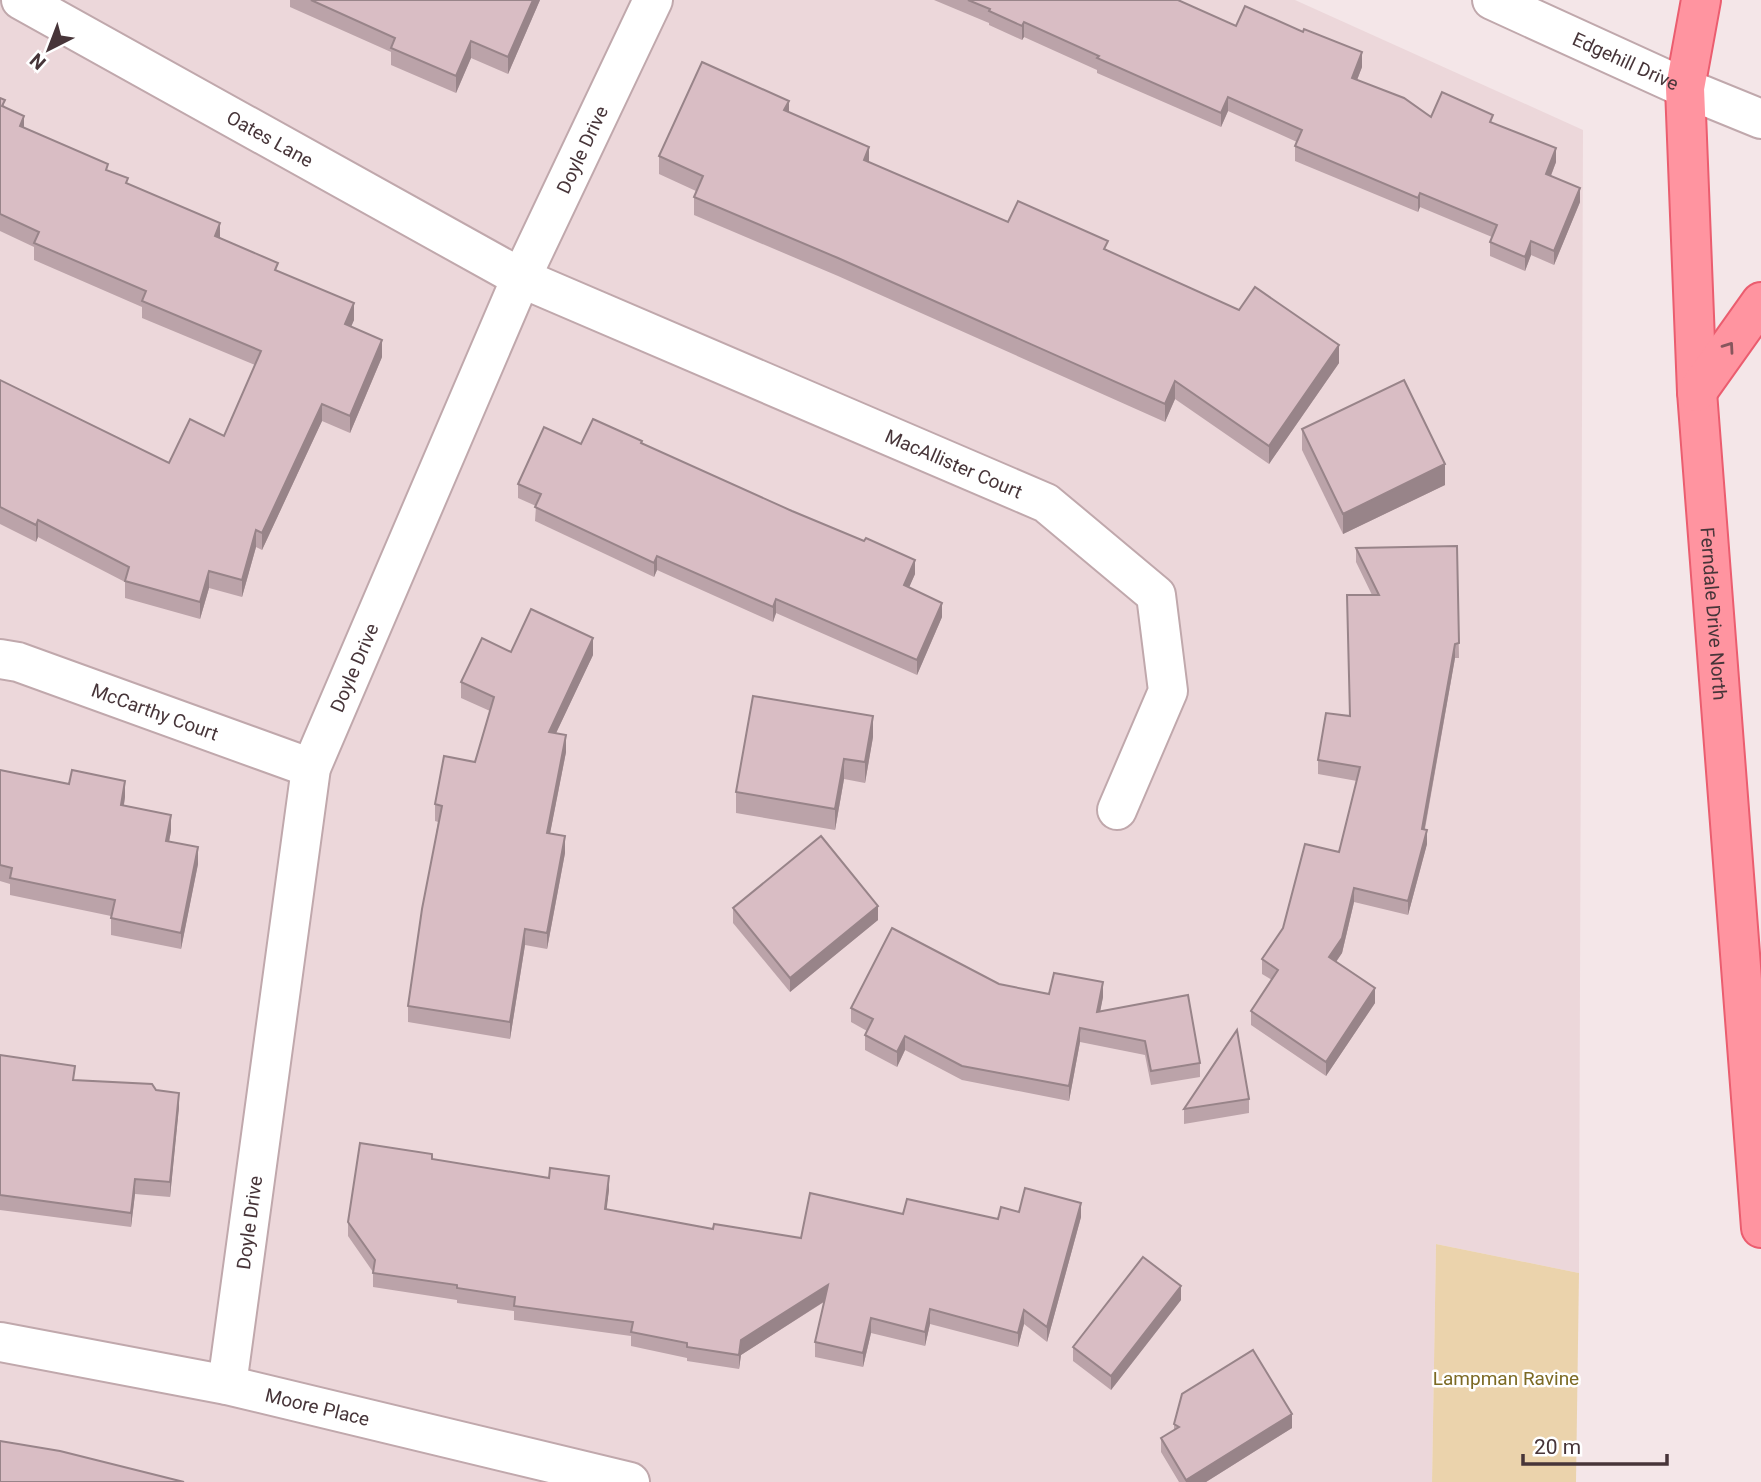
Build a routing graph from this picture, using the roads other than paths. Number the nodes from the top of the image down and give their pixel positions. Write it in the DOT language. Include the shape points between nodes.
graph roads {
  1 [pos="21,0"];
  2 [pos="653,0"];
  3 [pos="1492,0"];
  4 [pos="1701,0"];
  5 [pos="1685,88"];
  6 [pos="1761,119"];
  7 [pos="521,278"];
  8 [pos="1761,302"];
  9 [pos="1697,392"];
  10 [pos="0,659"];
  11 [pos="311,768"];
  12 [pos="1117,810"];
  13 [pos="1761,1228"];
  14 [pos="0,1342"];
  15 [pos="227,1385"];
  16 [pos="631,1482"];
  1 -- 7 [label="street, Oates Lane"];
  2 -- 7 [label="street, Doyle Drive"];
  3 -- 5 [label="street, Edgehill Drive"];
  4 -- 5 [label="main road, Ferndale Drive North"];
  5 -- 6 [label="street, Edgehill Drive"];
  5 -- 9 [label="main road, Ferndale Drive North"];
  7 -- 11 [label="street, Doyle Drive"];
  7 -- 12 [label="street, MacAllister Court" via="1046,503 1156,595 1168,691"];
  9 -- 8 [label="main road, one-way"];
  9 -- 13 [label="main road, Ferndale Drive North"];
  10 -- 11 [label="street, McCarthy Court"];
  11 -- 15 [label="street, Doyle Drive"];
  14 -- 15 [label="street, Moore Place"];
  15 -- 16 [label="street, Moore Place"];
}
